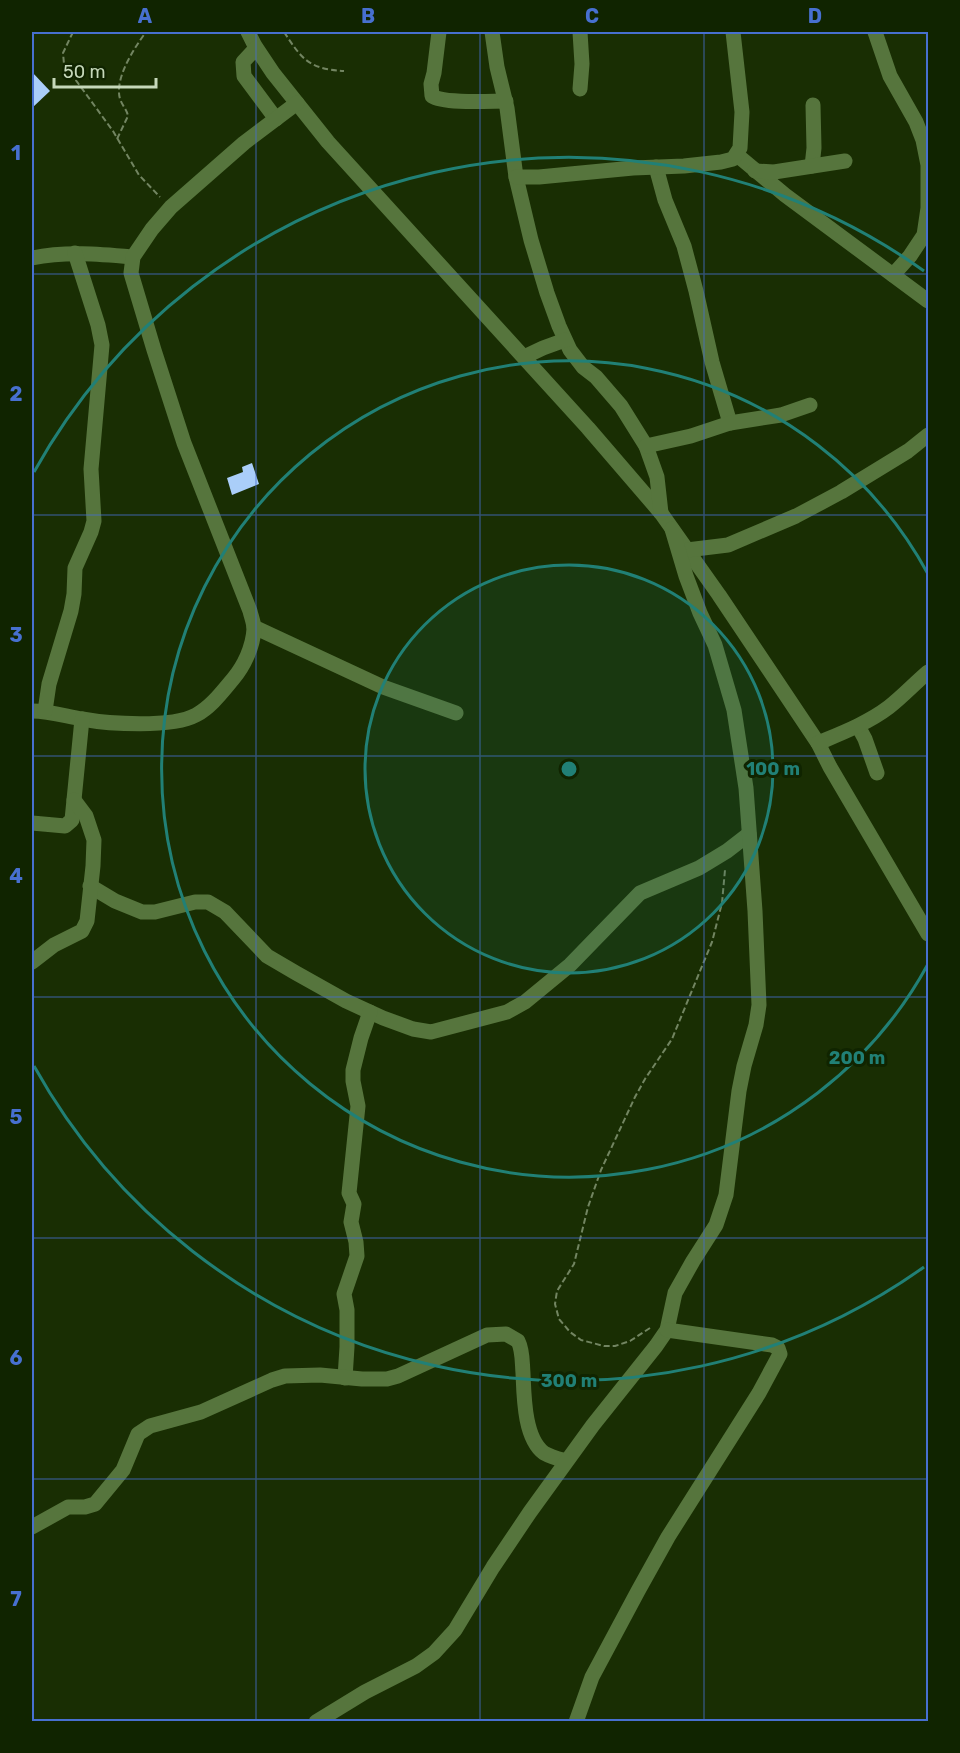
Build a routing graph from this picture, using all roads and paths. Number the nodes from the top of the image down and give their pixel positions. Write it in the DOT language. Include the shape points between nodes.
graph roads {
  1 [pos="73,32"];
  2 [pos="146,32"];
  3 [pos="248,32"];
  4 [pos="284,32"];
  5 [pos="439,32"];
  6 [pos="492,32"];
  7 [pos="580,32"];
  8 [pos="733,32"];
  9 [pos="875,32"];
  10 [pos="256,48"];
  11 [pos="344,71"];
  12 [pos="580,89"];
  13 [pos="506,101"];
  14 [pos="297,103"];
  15 [pos="813,105"];
  16 [pos="276,119"];
  17 [pos="117,139"];
  18 [pos="737,155"];
  19 [pos="845,161"];
  20 [pos="812,166"];
  21 [pos="656,167"];
  22 [pos="755,171"];
  23 [pos="516,177"];
  24 [pos="171,207"];
  25 [pos="75,253"];
  26 [pos="133,257"];
  27 [pos="32,258"];
  28 [pos="893,274"];
  29 [pos="928,301"];
  30 [pos="566,340"];
  31 [pos="524,357"];
  32 [pos="810,405"];
  33 [pos="730,423"];
  34 [pos="928,435"];
  35 [pos="646,446"];
  36 [pos="661,513"];
  37 [pos="672,529"];
  38 [pos="687,550"];
  39 [pos="254,627"];
  40 [pos="928,672"];
  41 [pos="38,711"];
  42 [pos="456,713"];
  43 [pos="82,719"];
  44 [pos="858,726"];
  45 [pos="818,743"];
  46 [pos="878,773"];
  47 [pos="74,800"];
  48 [pos="32,824"];
  49 [pos="749,834"];
  50 [pos="727,851"];
  51 [pos="90,886"];
  52 [pos="928,934"];
  53 [pos="32,962"];
  54 [pos="370,1012"];
  55 [pos="667,1330"];
  56 [pos="345,1378"];
  57 [pos="566,1461"];
  58 [pos="32,1527"];
  59 [pos="316,1722"];
  60 [pos="576,1722"];
  1 -- 17 [label="path" via="63,53 64,64"];
  2 -- 17 [label="path" via="131,54 120,86 119,95 128,116"];
  3 -- 10 [label="street"];
  4 -- 11 [label="path" via="308,63"];
  5 -- 13 [label="street" via="432,96 442,100"];
  6 -- 13 [label="street"];
  7 -- 12 [label="street"];
  8 -- 18 [label="street" via="742,112 741,148"];
  9 -- 28 [label="street" via="890,76 916,122 928,165 924,235"];
  10 -- 14 [label="street"];
  10 -- 16 [label="street" via="243,62 244,76"];
  13 -- 23 [label="street"];
  14 -- 16 [label="street"];
  14 -- 31 [label="street"];
  15 -- 20 [label="street"];
  16 -- 24 [label="street"];
  17 -- 24 [label="path" via="139,176"];
  18 -- 21 [label="street" via="721,162"];
  18 -- 22 [label="street"];
  19 -- 20 [label="street"];
  20 -- 22 [label="street"];
  21 -- 23 [label="street"];
  21 -- 33 [label="street" via="684,246"];
  22 -- 28 [label="street"];
  23 -- 30 [label="street" via="539,268"];
  24 -- 26 [label="street"];
  25 -- 26 [label="street"];
  25 -- 27 [label="street"];
  25 -- 41 [label="street" via="102,345 91,470 94,521 75,568 71,611"];
  26 -- 39 [label="street" via="131,273 157,361"];
  28 -- 29 [label="street"];
  30 -- 31 [label="street"];
  30 -- 35 [label="street" via="583,367 621,406"];
  31 -- 36 [label="street"];
  32 -- 33 [label="street"];
  33 -- 35 [label="street"];
  34 -- 38 [label="street" via="841,492 786,521 728,545"];
  35 -- 36 [label="street" via="657,477"];
  36 -- 37 [label="street"];
  37 -- 38 [label="street"];
  37 -- 49 [label="street" via="686,576 715,645 734,710"];
  38 -- 45 [label="street"];
  39 -- 42 [label="street" via="383,687"];
  39 -- 43 [label="street" via="247,657 236,675 197,714 156,723"];
  40 -- 44 [label="street" via="888,707"];
  41 -- 43 [label="street"];
  43 -- 47 [label="street"];
  44 -- 45 [label="street"];
  44 -- 46 [label="street"];
  45 -- 52 [label="street"];
  47 -- 48 [label="street" via="73,817 65,826"];
  47 -- 51 [label="street" via="92,832"];
  49 -- 50 [label="street"];
  49 -- 55 [label="street" via="759,1005 756,1025 738,1091 726,1195 716,1225 675,1293"];
  50 -- 54 [label="street" via="699,868 640,893 570,965 507,1012 425,1032"];
  50 -- 55 [label="path" via="722,903 712,942 672,1038 635,1097 601,1170 574,1264 557,1291 555,1304 559,1319 570,1332 597,1344 615,1346 656,1326"];
  51 -- 53 [label="street" via="83,929"];
  51 -- 54 [label="street" via="142,912 208,902 225,912 267,956"];
  54 -- 56 [label="street" via="353,1070 358,1106 349,1193 354,1205 351,1222 357,1256 345,1290"];
  55 -- 57 [label="street"];
  55 -- 60 [label="street" via="772,1344 780,1354 668,1537 585,1691"];
  56 -- 57 [label="street" via="398,1376 481,1337 510,1336 522,1348 524,1402 531,1434 545,1453"];
  56 -- 58 [label="street" via="285,1376 201,1412 150,1426 138,1434 123,1470 95,1504 68,1507"];
  57 -- 59 [label="street" via="444,1643 416,1666"];
}
